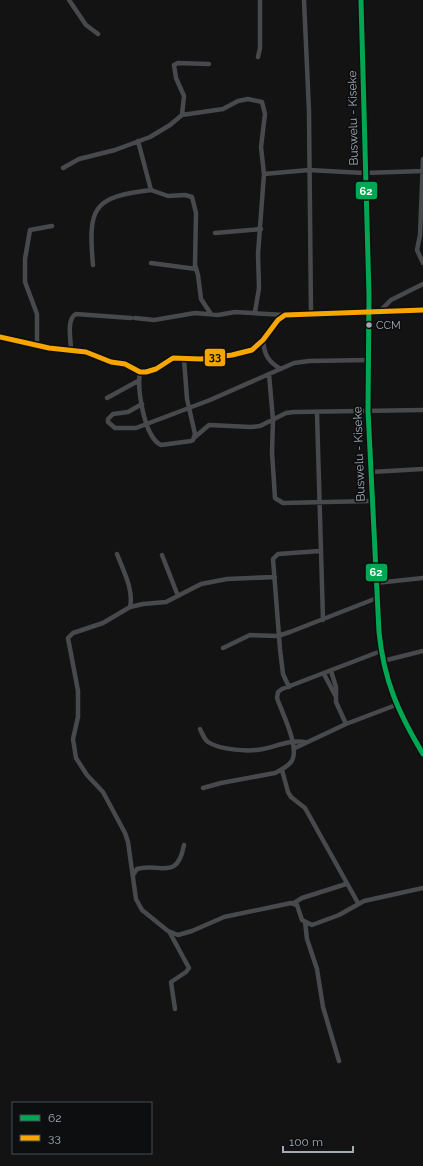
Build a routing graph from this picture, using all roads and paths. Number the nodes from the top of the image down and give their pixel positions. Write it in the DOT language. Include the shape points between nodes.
graph roads {
  1 [pos="69,0"];
  2 [pos="260,0"];
  3 [pos="304,0"];
  4 [pos="361,0"];
  5 [pos="98,34"];
  6 [pos="258,57"];
  7 [pos="209,64"];
  8 [pos="182,115"];
  9 [pos="138,141"];
  10 [pos="423,159"];
  11 [pos="63,168"];
  12 [pos="309,170"];
  13 [pos="422,171"];
  14 [pos="364,173"];
  15 [pos="264,174"];
  16 [pos="150,190"];
  17 [pos="52,226"];
  18 [pos="261,229"];
  19 [pos="215,233"];
  20 [pos="151,263"];
  21 [pos="423,263"];
  22 [pos="92,265"];
  23 [pos="196,269"];
  24 [pos="423,284"];
  25 [pos="423,310"];
  26 [pos="255,312"];
  27 [pos="369,312"];
  28 [pos="379,312"];
  29 [pos="211,314"];
  30 [pos="285,315"];
  31 [pos="311,315"];
  32 [pos="0,337"];
  33 [pos="263,340"];
  34 [pos="37,346"];
  35 [pos="71,350"];
  36 [pos="184,358"];
  37 [pos="368,360"];
  38 [pos="281,369"];
  39 [pos="140,372"];
  40 [pos="268,374"];
  41 [pos="138,381"];
  42 [pos="107,398"];
  43 [pos="142,404"];
  44 [pos="189,408"];
  45 [pos="368,410"];
  46 [pos="423,410"];
  47 [pos="317,413"];
  48 [pos="273,420"];
  49 [pos="147,423"];
  50 [pos="195,437"];
  51 [pos="423,469"];
  52 [pos="371,472"];
  53 [pos="372,501"];
  54 [pos="318,502"];
  55 [pos="320,551"];
  56 [pos="117,554"];
  57 [pos="162,555"];
  58 [pos="275,577"];
  59 [pos="423,578"];
  60 [pos="376,583"];
  61 [pos="178,596"];
  62 [pos="377,598"];
  63 [pos="130,607"];
  64 [pos="323,620"];
  65 [pos="278,636"];
  66 [pos="223,648"];
  67 [pos="381,651"];
  68 [pos="423,651"];
  69 [pos="383,661"];
  70 [pos="331,672"];
  71 [pos="324,674"];
  72 [pos="289,687"];
  73 [pos="335,696"];
  74 [pos="396,705"];
  75 [pos="346,724"];
  76 [pos="200,729"];
  77 [pos="292,741"];
  78 [pos="305,742"];
  79 [pos="294,748"];
  80 [pos="422,750"];
  81 [pos="282,770"];
  82 [pos="203,788"];
  83 [pos="184,845"];
  84 [pos="133,877"];
  85 [pos="346,884"];
  86 [pos="423,888"];
  87 [pos="294,903"];
  88 [pos="358,903"];
  89 [pos="305,922"];
  90 [pos="170,933"];
  91 [pos="175,1009"];
  92 [pos="339,1061"];
  1 -- 5 [label="street" via="86,25"];
  2 -- 6 [label="street"];
  3 -- 12 [label="street"];
  4 -- 14 [label="main road, Buswelu - Kiseke"];
  7 -- 8 [label="street" via="174,65 176,78 184,96"];
  8 -- 9 [label="street" via="170,125"];
  8 -- 15 [label="street" via="223,109 248,99 262,102 265,114 261,147"];
  9 -- 11 [label="street" via="79,159"];
  9 -- 16 [label="street"];
  10 -- 13 [label="street"];
  12 -- 14 [label="street"];
  12 -- 15 [label="street"];
  12 -- 31 [label="street"];
  13 -- 14 [label="street"];
  13 -- 21 [label="street" via="420,235 417,250"];
  14 -- 27 [label="main road, Buswelu - Kiseke"];
  15 -- 18 [label="street"];
  16 -- 22 [label="street" via="109,199 100,204 92,224"];
  16 -- 23 [label="street" via="168,196 192,197 196,213"];
  17 -- 34 [label="street" via="30,230 26,245 25,282 37,314"];
  18 -- 19 [label="street"];
  18 -- 26 [label="street" via="258,254 259,288"];
  20 -- 23 [label="street"];
  23 -- 29 [label="street" via="201,299"];
  24 -- 28 [label="street" via="391,300"];
  25 -- 28 [label="street"];
  26 -- 29 [label="street"];
  26 -- 30 [label="street"];
  27 -- 28 [label="street"];
  27 -- 31 [label="street"];
  27 -- 37 [label="main road, Buswelu - Kiseke"];
  29 -- 35 [label="street" via="196,313 154,320 76,314 70,321"];
  30 -- 31 [label="street"];
  30 -- 33 [label="street"];
  32 -- 34 [label="street"];
  33 -- 36 [label="street" via="252,350 240,354 201,359"];
  33 -- 38 [label="street" via="266,356"];
  34 -- 35 [label="street"];
  35 -- 39 [label="street" via="125,364"];
  36 -- 39 [label="street" via="173,358 156,369"];
  36 -- 44 [label="street"];
  37 -- 38 [label="street" via="301,362"];
  37 -- 45 [label="main road, Buswelu - Kiseke"];
  38 -- 40 [label="street"];
  39 -- 41 [label="street"];
  40 -- 44 [label="street"];
  40 -- 48 [label="street"];
  41 -- 42 [label="street"];
  41 -- 43 [label="street"];
  43 -- 49 [label="street"];
  43 -- 49 [label="street" via="128,412 113,414 108,422 114,428 126,429"];
  44 -- 49 [label="street"];
  44 -- 50 [label="street"];
  45 -- 46 [label="street"];
  45 -- 47 [label="street"];
  45 -- 52 [label="main road, Buswelu - Kiseke"];
  47 -- 48 [label="street" via="286,413"];
  47 -- 54 [label="street"];
  48 -- 50 [label="street" via="251,427 209,425"];
  48 -- 54 [label="street" via="275,498 283,503"];
  49 -- 50 [label="street" via="154,439 161,445 191,441"];
  51 -- 52 [label="street"];
  52 -- 53 [label="main road, Buswelu - Kiseke"];
  53 -- 54 [label="street"];
  53 -- 60 [label="main road, Buswelu - Kiseke"];
  54 -- 55 [label="street"];
  55 -- 58 [label="street" via="278,554 273,559"];
  55 -- 64 [label="street"];
  56 -- 63 [label="street" via="129,589"];
  57 -- 61 [label="street"];
  58 -- 61 [label="street" via="213,581 190,588"];
  58 -- 65 [label="street"];
  59 -- 60 [label="street"];
  60 -- 62 [label="main road, Buswelu - Kiseke"];
  61 -- 63 [label="street" via="166,602"];
  62 -- 64 [label="street"];
  62 -- 67 [label="main road, Buswelu - Kiseke"];
  63 -- 84 [label="street" via="103,623 73,633 68,641 78,691 78,717 73,739 76,758 103,792 123,829 128,842"];
  64 -- 65 [label="street"];
  65 -- 66 [label="street" via="250,635"];
  65 -- 72 [label="street" via="283,674"];
  67 -- 69 [label="main road, Buswelu - Kiseke"];
  67 -- 70 [label="street"];
  68 -- 69 [label="street"];
  69 -- 74 [label="main road, Buswelu - Kiseke"];
  70 -- 71 [label="street"];
  70 -- 73 [label="street" via="336,688"];
  71 -- 72 [label="street"];
  71 -- 73 [label="street"];
  72 -- 77 [label="street" via="278,692 277,698"];
  73 -- 75 [label="street"];
  74 -- 75 [label="street"];
  74 -- 80 [label="main road, Buswelu - Kiseke"];
  75 -- 78 [label="street"];
  76 -- 77 [label="street" via="209,742 244,750 264,749"];
  77 -- 78 [label="street"];
  77 -- 79 [label="street"];
  78 -- 79 [label="street"];
  79 -- 81 [label="street" via="291,762"];
  81 -- 82 [label="street"];
  81 -- 85 [label="street" via="288,792 305,808"];
  83 -- 84 [label="street" via="180,859 173,867 162,870 140,868 135,871"];
  84 -- 90 [label="street" via="138,905"];
  85 -- 87 [label="street"];
  85 -- 88 [label="street"];
  86 -- 88 [label="street"];
  87 -- 89 [label="street"];
  87 -- 90 [label="street" via="224,917 184,934"];
  88 -- 89 [label="street" via="339,915 315,924"];
  89 -- 92 [label="street" via="307,940 317,969 323,1007"];
  90 -- 91 [label="street" via="189,968 172,982"];
}
